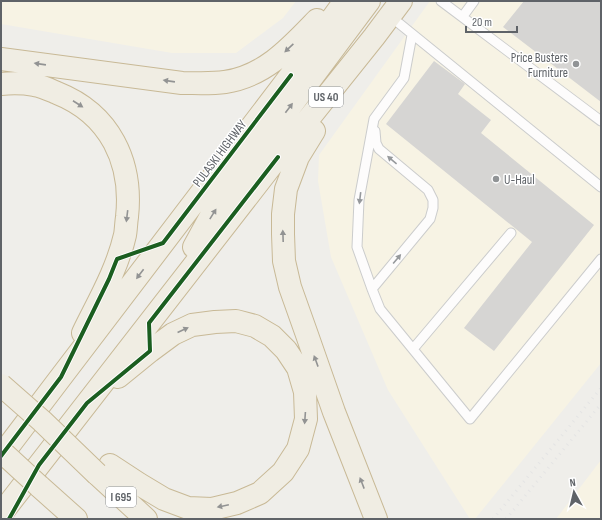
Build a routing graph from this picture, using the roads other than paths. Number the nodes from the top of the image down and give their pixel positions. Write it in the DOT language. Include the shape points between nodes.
graph roads {
  1 [pos="336,1"];
  2 [pos="345,1"];
  3 [pos="369,1"];
  4 [pos="441,1"];
  5 [pos="474,1"];
  6 [pos="396,8"];
  7 [pos="463,16"];
  8 [pos="412,35"];
  9 [pos="374,37"];
  10 [pos="1,58"];
  11 [pos="1,84"];
  12 [pos="374,119"];
  13 [pos="601,121"];
  14 [pos="601,187"];
  15 [pos="511,233"];
  16 [pos="601,259"];
  17 [pos="372,289"];
  18 [pos="160,309"];
  19 [pos="413,349"];
  20 [pos="61,378"];
  21 [pos="1,385"];
  22 [pos="87,402"];
  23 [pos="1,451"];
  24 [pos="1,456"];
  25 [pos="104,469"];
  26 [pos="39,475"];
  27 [pos="1,514"];
  28 [pos="68,517"];
  29 [pos="9,519"];
  30 [pos="146,519"];
  31 [pos="376,519"];
  1 -- 10 [label="highway, one-way" via="288,50 266,67 226,82 182,83"];
  2 -- 20 [label="highway, PULASKI HIGHWAY, one-way"];
  18 -- 3 [label="highway, one-way" via="212,214"];
  4 -- 7 [label="lane"];
  5 -- 7 [label="lane"];
  6 -- 8 [label="lane"];
  6 -- 9 [label="highway, US 40"];
  7 -- 13 [label="lane"];
  8 -- 12 [label="lane" via="404,78"];
  8 -- 14 [label="lane"];
  9 -- 18 [label="highway, US 40"];
  31 -- 9 [label="highway, one-way" via="334,412 290,287 282,234 286,189 298,157"];
  11 -- 20 [label="highway, one-way" via="35,85 81,105 109,133 124,164 128,201 125,235 109,279"];
  12 -- 17 [label="lane, one-way" via="359,200 357,247"];
  17 -- 12 [label="lane, one-way" via="430,219 433,208 433,200 428,190 379,149"];
  15 -- 19 [label="lane"];
  16 -- 19 [label="lane" via="470,419"];
  17 -- 19 [label="lane" via="380,308"];
  18 -- 22 [label="highway, US 40"];
  20 -- 24 [label="highway, PULASKI HIGHWAY"];
  21 -- 25 [label="highway, I 695, bridge"];
  22 -- 25 [label="highway, one-way" via="173,334 192,326 236,321 255,326 272,336 286,350 298,368 305,392 306,419 298,449 283,472 260,493 237,503 212,509 188,508"];
  22 -- 26 [label="highway, US 40"];
  23 -- 26 [label="highway, bridge"];
  25 -- 30 [label="highway, I 695"];
  26 -- 27 [label="highway, US 40"];
  26 -- 28 [label="highway"];
  26 -- 29 [label="highway"];
}
